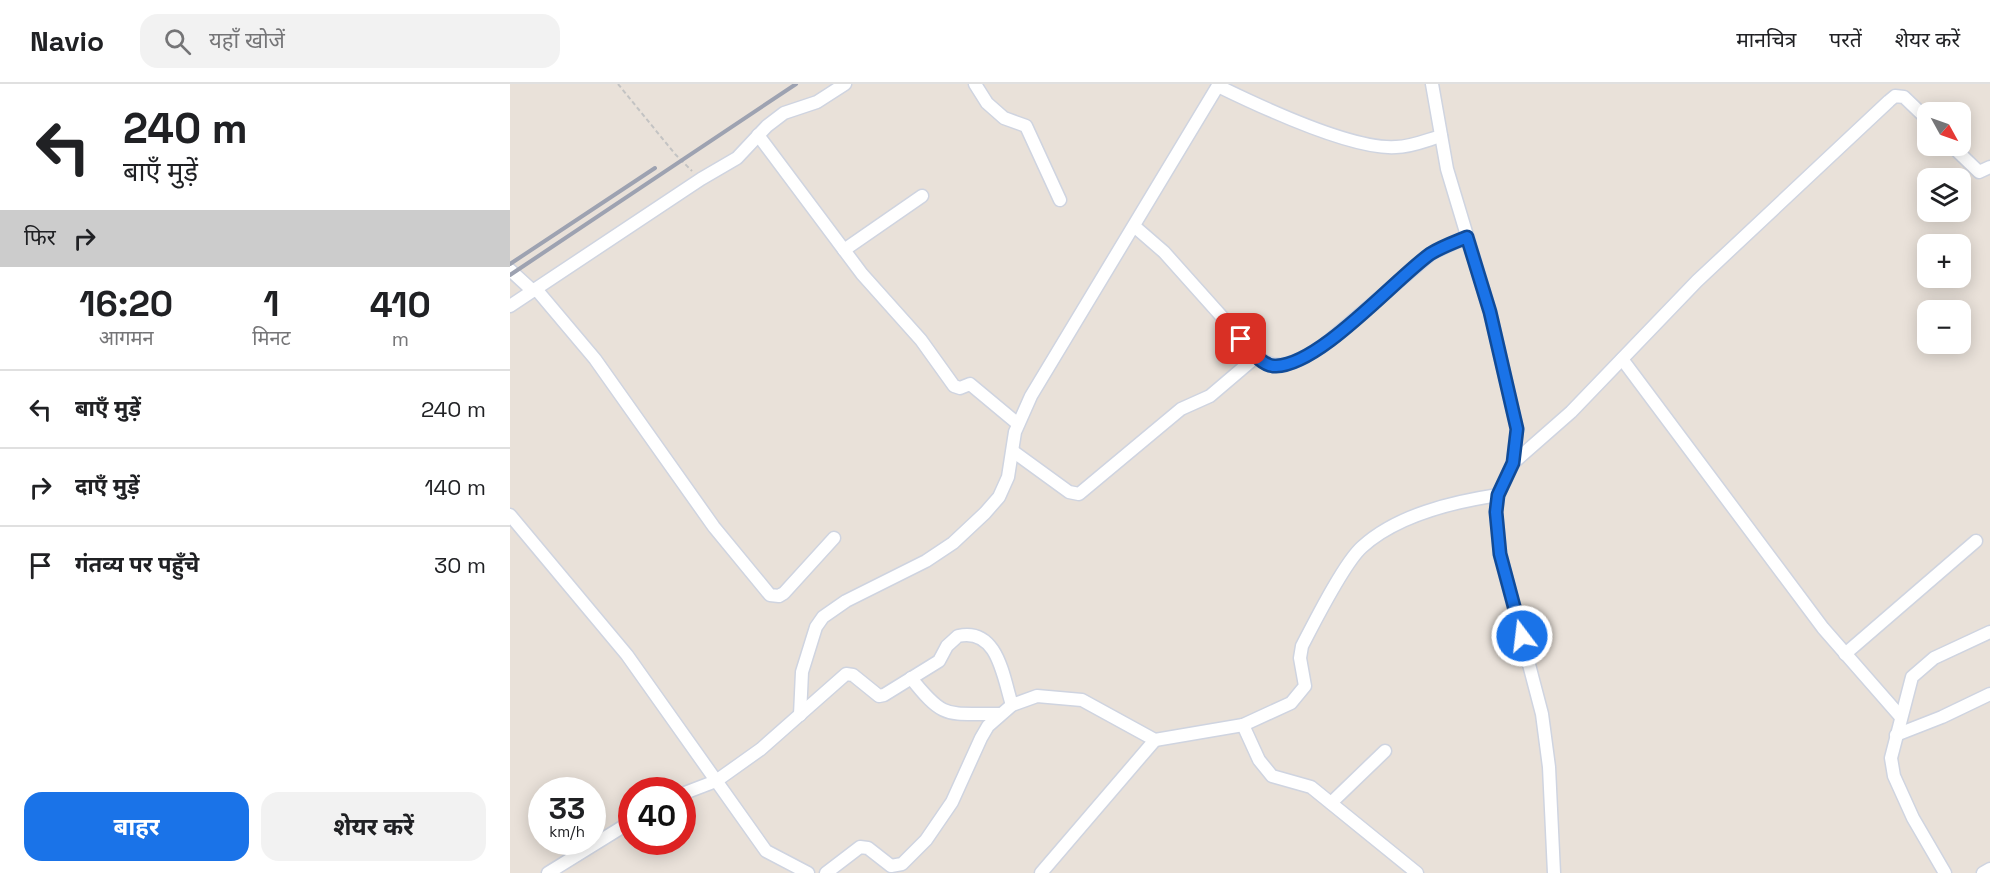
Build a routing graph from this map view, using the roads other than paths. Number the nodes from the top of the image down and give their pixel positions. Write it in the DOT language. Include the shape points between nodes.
graph roads {
  1 [pos="845,84"];
  2 [pos="975,84"];
  3 [pos="1432,84"];
  4 [pos="1219,85"];
  5 [pos="1917,109"];
  6 [pos="758,135"];
  7 [pos="1441,136"];
  8 [pos="1962,156"];
  9 [pos="1990,167"];
  10 [pos="922,196"];
  11 [pos="1060,200"];
  12 [pos="1134,226"];
  13 [pos="1467,237"];
  14 [pos="844,250"];
  15 [pos="510,270"];
  16 [pos="535,290"];
  17 [pos="510,306"];
  18 [pos="1257,356"];
  19 [pos="1622,359"];
  20 [pos="1018,424"];
  21 [pos="1014,452"];
  22 [pos="1513,463"];
  23 [pos="1498,495"];
  24 [pos="510,515"];
  25 [pos="834,538"];
  26 [pos="1976,541"];
  27 [pos="1990,632"];
  28 [pos="1845,654"];
  29 [pos="911,678"];
  30 [pos="1990,694"];
  31 [pos="1012,705"];
  32 [pos="999,714"];
  33 [pos="800,716"];
  34 [pos="1900,716"];
  35 [pos="1244,725"];
  36 [pos="1896,735"];
  37 [pos="1155,740"];
  38 [pos="1385,751"];
  39 [pos="716,781"];
  40 [pos="696,789"];
  41 [pos="1331,803"];
  42 [pos="618,830"];
  43 [pos="1990,869"];
  44 [pos="895,870"];
  45 [pos="548,873"];
  46 [pos="808,873"];
  47 [pos="826,873"];
  48 [pos="1041,873"];
  49 [pos="1417,873"];
  50 [pos="1554,873"];
  51 [pos="1945,873"];
  52 [pos="1983,873"];
  1 -- 6 [label="street" via="817,102 784,113"];
  2 -- 11 [label="street" via="1004,118 1026,126"];
  3 -- 7 [label="street"];
  4 -- 7 [label="street" via="1291,118 1366,145 1398,147"];
  4 -- 12 [label="street"];
  5 -- 19 [label="street" via="1904,97 1895,96 1889,101 1706,272"];
  6 -- 14 [label="street"];
  6 -- 16 [label="street" via="728,165"];
  7 -- 13 [label="street"];
  8 -- 9 [label="street" via="1979,172"];
  10 -- 14 [label="street"];
  12 -- 18 [label="street" via="1164,252"];
  12 -- 20 [label="street"];
  13 -- 18 [label="street" via="1432,253 1339,334 1305,357 1275,367"];
  13 -- 22 [label="street" via="1490,312 1517,429"];
  14 -- 20 [label="street" via="921,340 954,386 970,384"];
  15 -- 16 [label="street"];
  16 -- 17 [label="street"];
  16 -- 25 [label="street" via="595,359 714,527 770,595 784,593"];
  18 -- 21 [label="street" via="1210,396 1181,409 1077,495"];
  19 -- 22 [label="street"];
  19 -- 28 [label="street"];
  20 -- 21 [label="street"];
  21 -- 33 [label="street" via="999,497 953,543 823,617 802,672"];
  22 -- 23 [label="street"];
  23 -- 35 [label="street" via="1413,517 1391,526 1360,548 1302,646 1302,692 1274,713"];
  23 -- 50 [label="street" via="1500,554 1542,714"];
  24 -- 39 [label="street" via="627,655"];
  26 -- 28 [label="street"];
  27 -- 34 [label="street" via="1920,667 1912,676"];
  28 -- 34 [label="street"];
  29 -- 31 [label="street" via="939,661 958,636 977,634 992,647"];
  29 -- 32 [label="street" via="941,711"];
  29 -- 33 [label="street" via="879,696 853,675 846,674"];
  30 -- 36 [label="street"];
  31 -- 32 [label="street"];
  31 -- 37 [label="street" via="1037,696 1082,700"];
  32 -- 44 [label="street" via="981,738 952,802 926,840"];
  33 -- 39 [label="street"];
  34 -- 36 [label="street"];
  35 -- 37 [label="street"];
  35 -- 41 [label="street" via="1272,776 1307,784"];
  36 -- 51 [label="street" via="1891,758 1894,776"];
  37 -- 48 [label="street"];
  38 -- 41 [label="street"];
  39 -- 40 [label="street"];
  39 -- 46 [label="street" via="766,851"];
  41 -- 49 [label="street"];
  42 -- 45 [label="street"];
  43 -- 52 [label="street"];
  44 -- 47 [label="street" via="868,848 860,847"];
}
